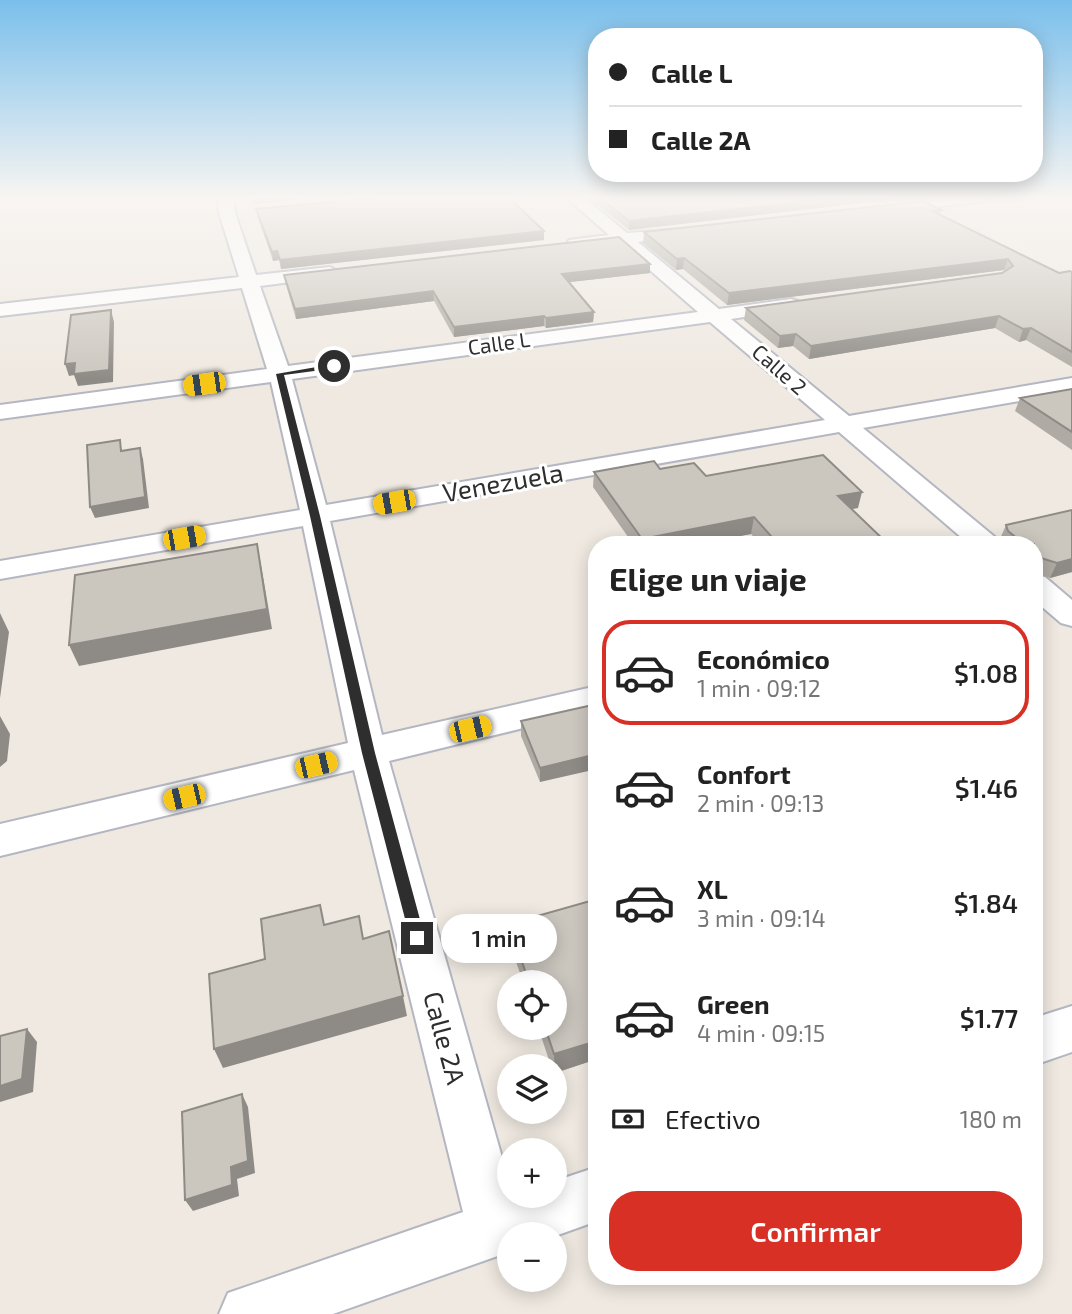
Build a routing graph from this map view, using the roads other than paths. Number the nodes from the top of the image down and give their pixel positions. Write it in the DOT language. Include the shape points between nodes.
graph roads {
  1 [pos="244,257"];
  2 [pos="645,257"];
  3 [pos="346,270"];
  4 [pos="250,281"];
  5 [pos="810,302"];
  6 [pos="0,310"];
  7 [pos="716,315"];
  8 [pos="280,374"];
  9 [pos="1072,385"];
  10 [pos="0,412"];
  11 [pos="841,424"];
  12 [pos="315,516"];
  13 [pos="976,536"];
  14 [pos="0,570"];
  15 [pos="1046,589"];
  16 [pos="1072,616"];
  17 [pos="588,700"];
  18 [pos="368,753"];
  19 [pos="0,841"];
  20 [pos="1072,1028"];
  21 [pos="1043,1039"];
  22 [pos="588,1197"];
  23 [pos="495,1230"];
  24 [pos="249,1314"];
  1 -- 4 [label="street, Calle 2A"];
  2 -- 7 [label="street, Calle 2"];
  3 -- 4 [label="street"];
  4 -- 6 [label="street"];
  4 -- 8 [label="street, Calle 2A"];
  5 -- 7 [label="street, Calle L"];
  7 -- 8 [label="street, Calle L"];
  7 -- 11 [label="street, Calle 2"];
  8 -- 10 [label="street, Calle L"];
  8 -- 12 [label="street, Calle 2A"];
  9 -- 11 [label="street, Venezuela"];
  11 -- 12 [label="street, Venezuela"];
  11 -- 13 [label="street, Calle 2"];
  12 -- 14 [label="street, Venezuela"];
  12 -- 18 [label="street, Calle 2A"];
  15 -- 16 [label="street"];
  17 -- 18 [label="street"];
  18 -- 19 [label="street"];
  18 -- 23 [label="street, Calle 2A"];
  20 -- 21 [label="street"];
  22 -- 23 [label="street"];
  23 -- 24 [label="street"];
}
